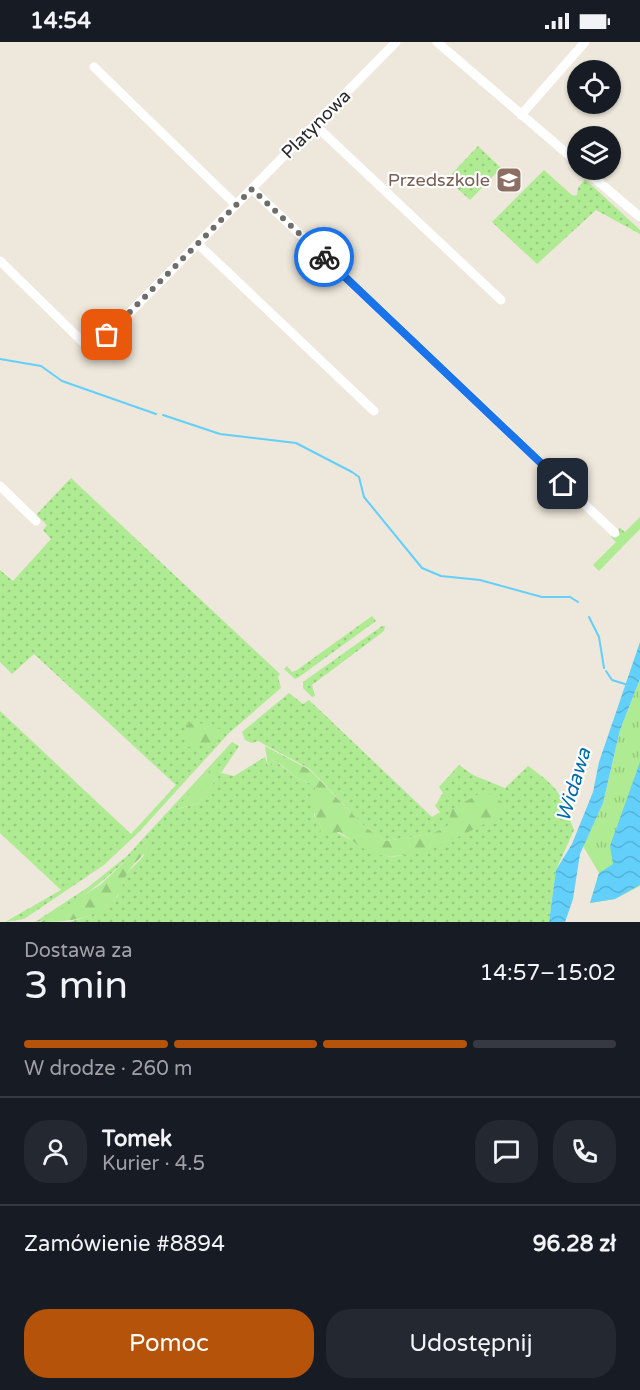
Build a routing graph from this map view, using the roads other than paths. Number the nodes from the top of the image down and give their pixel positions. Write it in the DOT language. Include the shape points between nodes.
graph roads {
  1 [pos="396,42"];
  2 [pos="437,42"];
  3 [pos="585,42"];
  4 [pos="94,67"];
  5 [pos="521,115"];
  6 [pos="315,124"];
  7 [pos="567,154"];
  8 [pos="597,180"];
  9 [pos="252,189"];
  10 [pos="236,205"];
  11 [pos="640,217"];
  12 [pos="198,244"];
  13 [pos="0,261"];
  14 [pos="501,300"];
  15 [pos="374,411"];
  16 [pos="0,486"];
  17 [pos="36,521"];
  18 [pos="615,533"];
  1 -- 6 [label="street, Platynowa"];
  2 -- 5 [label="street"];
  3 -- 5 [label="street"];
  4 -- 10 [label="street"];
  5 -- 7 [label="street"];
  6 -- 9 [label="street, Platynowa"];
  6 -- 14 [label="street"];
  8 -- 11 [label="street"];
  9 -- 10 [label="street, Platynowa"];
  9 -- 18 [label="street"];
  10 -- 12 [label="street, Platynowa"];
  12 -- 13 [label="street, Platynowa" via="92,351"];
  12 -- 15 [label="street"];
  16 -- 17 [label="street"];
}
